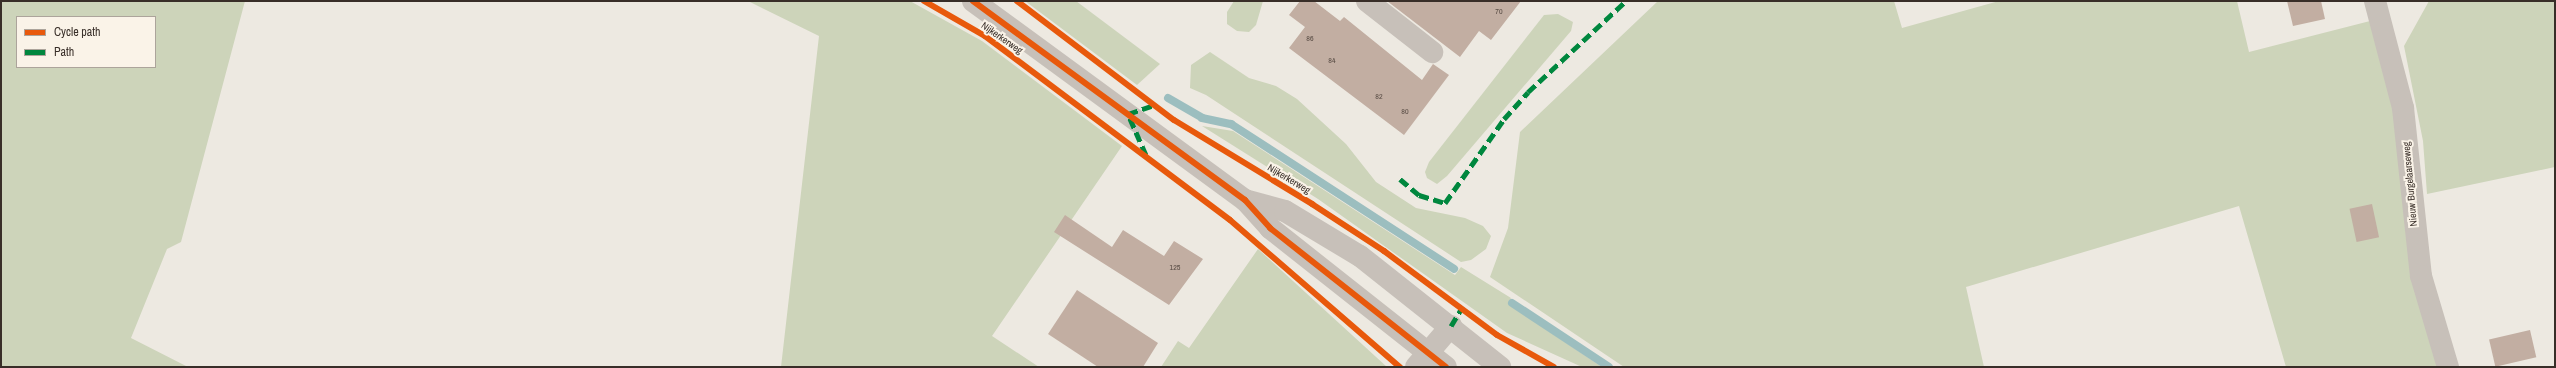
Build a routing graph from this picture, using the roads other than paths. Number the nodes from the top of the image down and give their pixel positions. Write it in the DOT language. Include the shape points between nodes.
graph roads {
  1 [pos="973,1"];
  2 [pos="1367,1"];
  3 [pos="2375,1"];
  4 [pos="1432,52"];
  5 [pos="1245,200"];
  6 [pos="1451,326"];
  7 [pos="1422,359"];
  8 [pos="1446,367"];
  9 [pos="1500,367"];
  10 [pos="2448,367"];
  1 -- 5 [label="street, Nijkerkerweg"];
  2 -- 4 [label="street"];
  3 -- 10 [label="street, Nieuw Burgelaarseweg" via="2403,108 2421,276"];
  5 -- 6 [label="street, Nijkerkerweg" via="1285,211 1360,256"];
  5 -- 7 [label="street, Nijkerkerweg" via="1270,228"];
  6 -- 7 [label="street"];
  6 -- 9 [label="street, Nijkerkerweg"];
  7 -- 8 [label="street, Nijkerkerweg"];
}
